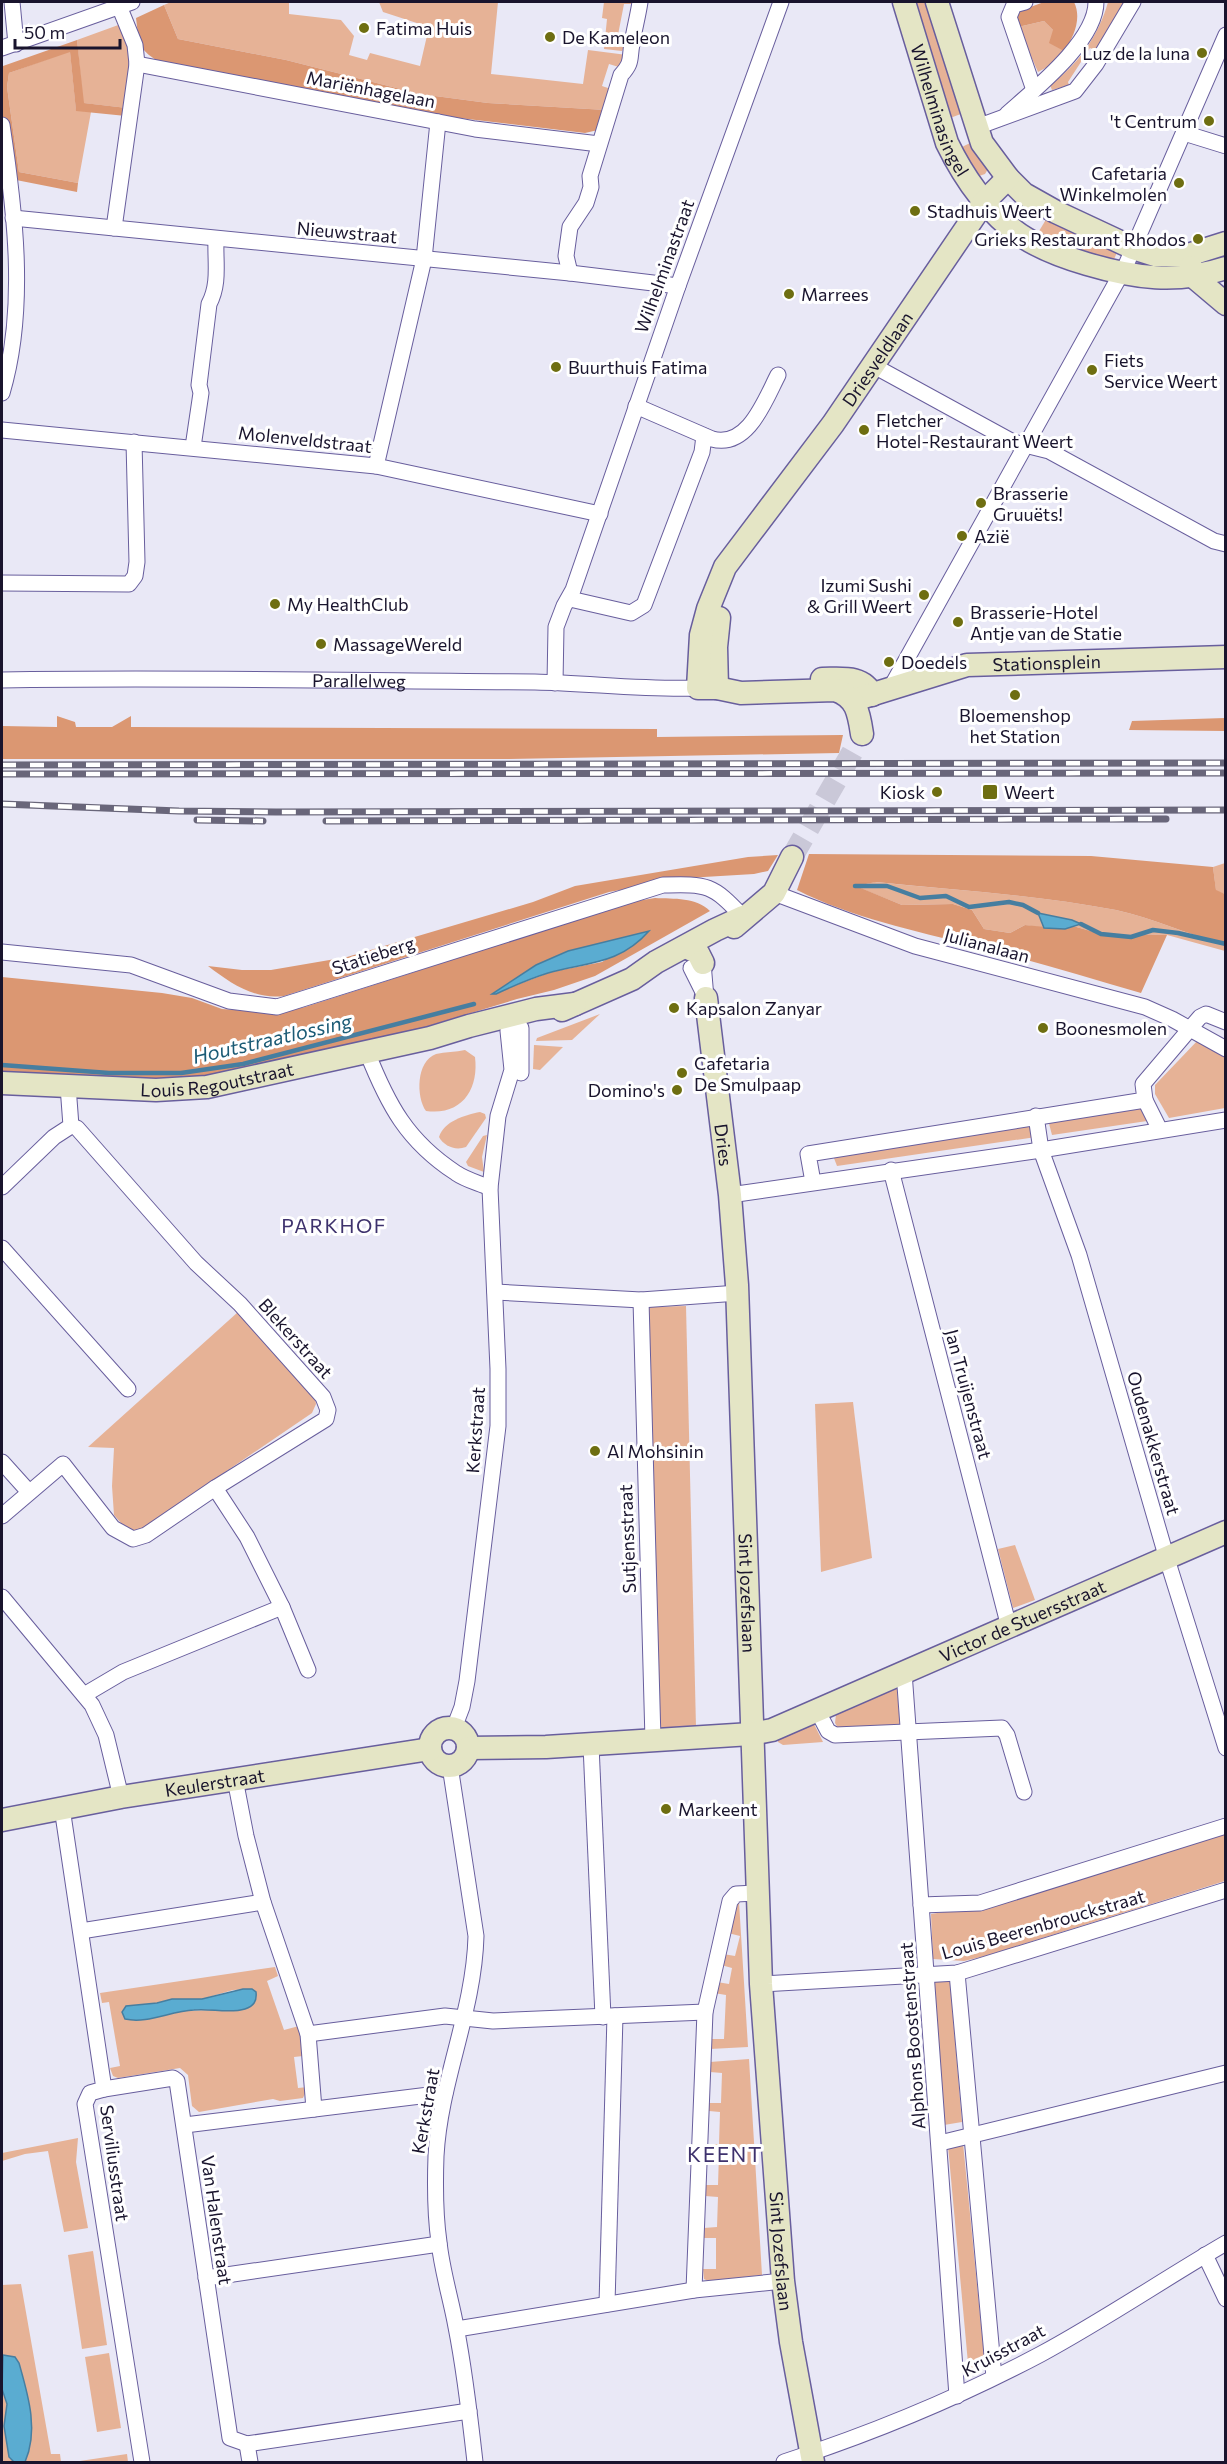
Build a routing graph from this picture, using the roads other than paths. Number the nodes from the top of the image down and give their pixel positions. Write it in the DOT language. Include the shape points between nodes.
graph roads {
  1 [pos="12,2"];
  2 [pos="639,2"];
  3 [pos="780,2"];
  4 [pos="904,2"];
  5 [pos="938,2"];
  6 [pos="1025,2"];
  7 [pos="1096,2"];
  8 [pos="1132,2"];
  9 [pos="126,4"];
  10 [pos="1226,35"];
  11 [pos="9,46"];
  12 [pos="137,64"];
  13 [pos="1034,90"];
  14 [pos="1002,118"];
  15 [pos="438,122"];
  16 [pos="2,125"];
  17 [pos="977,127"];
  18 [pos="1184,133"];
  19 [pos="599,144"];
  20 [pos="1226,146"];
  21 [pos="1008,178"];
  22 [pos="984,202"];
  23 [pos="13,218"];
  24 [pos="114,228"];
  25 [pos="216,240"];
  26 [pos="1226,243"];
  27 [pos="1133,248"];
  28 [pos="1188,255"];
  29 [pos="424,259"];
  30 [pos="1226,268"];
  31 [pos="570,273"];
  32 [pos="1120,273"];
  33 [pos="1194,277"];
  34 [pos="678,286"];
  35 [pos="1226,304"];
  36 [pos="874,366"];
  37 [pos="778,375"];
  38 [pos="2,393"];
  39 [pos="636,406"];
  40 [pos="2,430"];
  41 [pos="704,436"];
  42 [pos="134,442"];
  43 [pos="1027,445"];
  44 [pos="193,447"];
  45 [pos="375,466"];
  46 [pos="600,514"];
  47 [pos="1226,544"];
  48 [pos="2,583"];
  49 [pos="570,598"];
  50 [pos="1226,657"];
  51 [pos="2,680"];
  52 [pos="555,683"];
  53 [pos="708,688"];
  54 [pos="872,695"];
  55 [pos="858,743"];
  56 [pos="792,857"];
  57 [pos="774,892"];
  58 [pos="743,917"];
  59 [pos="2,952"];
  60 [pos="693,958"];
  61 [pos="706,998"];
  62 [pos="1226,1022"];
  63 [pos="513,1025"];
  64 [pos="1191,1030"];
  65 [pos="1226,1049"];
  66 [pos="367,1052"];
  67 [pos="2,1083"];
  68 [pos="68,1086"];
  69 [pos="1145,1100"];
  70 [pos="1036,1116"];
  71 [pos="1226,1120"];
  72 [pos="71,1126"];
  73 [pos="1160,1130"];
  74 [pos="1041,1150"];
  75 [pos="891,1170"];
  76 [pos="813,1182"];
  77 [pos="2,1187"];
  78 [pos="490,1188"];
  79 [pos="730,1195"];
  80 [pos="2,1248"];
  81 [pos="495,1292"];
  82 [pos="738,1293"];
  83 [pos="640,1300"];
  84 [pos="128,1389"];
  85 [pos="2,1462"];
  86 [pos="215,1488"];
  87 [pos="29,1492"];
  88 [pos="2,1516"];
  89 [pos="1226,1533"];
  90 [pos="1167,1559"];
  91 [pos="2,1598"];
  92 [pos="282,1607"];
  93 [pos="1009,1627"];
  94 [pos="308,1670"];
  95 [pos="904,1672"];
  96 [pos="84,1695"];
  97 [pos="817,1710"];
  98 [pos="454,1728"];
  99 [pos="908,1733"];
  100 [pos="751,1734"];
  101 [pos="653,1740"];
  102 [pos="591,1745"];
  103 [pos="468,1748"];
  104 [pos="1226,1748"];
  105 [pos="430,1749"];
  106 [pos="450,1766"];
  107 [pos="236,1779"];
  108 [pos="1024,1792"];
  109 [pos="121,1797"];
  110 [pos="62,1808"];
  111 [pos="2,1820"];
  112 [pos="1226,1826"];
  113 [pos="1226,1890"];
  114 [pos="756,1893"];
  115 [pos="263,1902"];
  116 [pos="921,1905"];
  117 [pos="81,1931"];
  118 [pos="957,1973"];
  119 [pos="926,1975"];
  120 [pos="761,1984"];
  121 [pos="705,2012"];
  122 [pos="609,2017"];
  123 [pos="465,2019"];
  124 [pos="308,2034"];
  125 [pos="1226,2073"];
  126 [pos="104,2089"];
  127 [pos="445,2093"];
  128 [pos="314,2109"];
  129 [pos="185,2125"];
  130 [pos="971,2133"];
  131 [pos="940,2142"];
  132 [pos="1226,2243"];
  133 [pos="439,2244"];
  134 [pos="1204,2255"];
  135 [pos="206,2278"];
  136 [pos="783,2282"];
  137 [pos="694,2290"];
  138 [pos="1226,2299"];
  139 [pos="607,2304"];
  140 [pos="457,2329"];
  141 [pos="994,2378"];
  142 [pos="957,2396"];
  143 [pos="469,2411"];
  144 [pos="247,2444"];
  145 [pos="812,2458"];
  146 [pos="142,2463"];
  147 [pos="250,2463"];
  148 [pos="475,2463"];
  149 [pos="784,2463"];
  1 -- 11 [label="street"];
  2 -- 19 [label="street" via="632,56 621,75"];
  3 -- 34 [label="street, Wilhelminastraat"];
  4 -- 22 [label="street, Wilhelminasingel" via="947,143"];
  5 -- 17 [label="street, Wilhelminasingel"];
  6 -- 13 [label="street" via="1014,5 1009,17"];
  7 -- 13 [label="street" via="1096,11 1079,45"];
  8 -- 14 [label="street" via="1096,64 1075,91"];
  9 -- 11 [label="street"];
  9 -- 12 [label="street"];
  10 -- 18 [label="street"];
  12 -- 15 [label="street, Mariënhagelaan"];
  12 -- 24 [label="street"];
  13 -- 14 [label="street"];
  14 -- 17 [label="street"];
  15 -- 19 [label="street, Mariënhagelaan"];
  15 -- 29 [label="street"];
  16 -- 23 [label="street"];
  17 -- 21 [label="street, Wilhelminasingel" via="982,143"];
  18 -- 20 [label="street"];
  18 -- 27 [label="street"];
  19 -- 31 [label="street" via="586,203 570,226"];
  21 -- 22 [label="street, Driesveldlaan"];
  21 -- 27 [label="street, Wilhelminasingel" via="1024,194 1056,212"];
  22 -- 32 [label="street, Wilhelminasingel" via="1020,235 1054,254"];
  22 -- 36 [label="street, Driesveldlaan"];
  23 -- 24 [label="street, Nieuwstraat"];
  23 -- 38 [label="street" via="16,309"];
  24 -- 25 [label="street, Nieuwstraat"];
  25 -- 29 [label="street, Nieuwstraat"];
  25 -- 44 [label="street" via="217,275 209,304"];
  26 -- 28 [label="street, Wilhelminasingel"];
  27 -- 28 [label="street, Wilhelminasingel" via="1155,255"];
  27 -- 32 [label="street"];
  28 -- 33 [label="street"];
  29 -- 31 [label="street, Nieuwstraat"];
  29 -- 45 [label="street"];
  30 -- 33 [label="street, Wilhelminasingel"];
  31 -- 34 [label="street, Nieuwstraat"];
  32 -- 33 [label="street, Wilhelminasingel" via="1168,279"];
  32 -- 43 [label="street"];
  33 -- 35 [label="street"];
  34 -- 39 [label="street, Wilhelminastraat"];
  36 -- 43 [label="street" via="1013,442"];
  36 -- 53 [label="street, Driesveldlaan" via="725,567 701,635"];
  37 -- 41 [label="street" via="744,432 719,441"];
  39 -- 41 [label="street"];
  39 -- 46 [label="street, Wilhelminastraat"];
  40 -- 42 [label="street, Molenveldstraat"];
  41 -- 49 [label="street" via="702,452 644,605 631,613"];
  42 -- 44 [label="street, Molenveldstraat"];
  42 -- 48 [label="street" via="137,562 129,584"];
  43 -- 47 [label="street" via="1049,451"];
  43 -- 54 [label="street"];
  44 -- 45 [label="street, Molenveldstraat"];
  45 -- 46 [label="street, Molenveldstraat"];
  46 -- 49 [label="street, Wilhelminastraat"];
  49 -- 52 [label="street, Wilhelminastraat" via="556,627"];
  50 -- 54 [label="street, Stationsplein" via="967,665"];
  51 -- 52 [label="street, Parallelweg"];
  52 -- 53 [label="street, Parallelweg"];
  53 -- 54 [label="street, Parallelweg" via="741,693 835,690"];
  54 -- 55 [label="street" via="870,714"];
  56 -- 57 [label="street, Louis Regoutstraat"];
  57 -- 58 [label="street, Louis Regoutstraat"];
  57 -- 64 [label="street, Julianalaan" via="915,946 1145,1007"];
  58 -- 59 [label="street, Statieberg" via="714,889 698,884 663,885 277,1007 229,1001 131,965"];
  58 -- 60 [label="street, Louis Regoutstraat" via="715,930"];
  60 -- 61 [label="street, Dries"];
  60 -- 63 [label="street, Louis Regoutstraat"];
  61 -- 79 [label="street, Dries"];
  62 -- 64 [label="street" via="1206,1014"];
  63 -- 66 [label="street, Louis Regoutstraat"];
  63 -- 78 [label="street, Kerkstraat" via="512,1070 498,1116"];
  64 -- 65 [label="street, Julianalaan"];
  64 -- 69 [label="street" via="1143,1084"];
  66 -- 68 [label="street, Louis Regoutstraat" via="207,1087 156,1090"];
  66 -- 78 [label="street" via="383,1093 418,1143 458,1174"];
  67 -- 68 [label="street, Louis Regoutstraat"];
  68 -- 72 [label="street"];
  69 -- 70 [label="street"];
  69 -- 73 [label="street"];
  70 -- 74 [label="street, Oudenakkerstraat"];
  70 -- 76 [label="street" via="808,1154"];
  71 -- 73 [label="street"];
  72 -- 77 [label="street" via="54,1137"];
  72 -- 86 [label="street, Blekerstraat" via="77,1128 196,1263 240,1304 323,1397 328,1410 326,1419"];
  73 -- 74 [label="street"];
  74 -- 75 [label="street"];
  74 -- 90 [label="street, Oudenakkerstraat" via="1079,1255"];
  75 -- 76 [label="street"];
  75 -- 93 [label="street, Jan Truijenstraat"];
  76 -- 79 [label="street"];
  78 -- 81 [label="street, Kerkstraat"];
  79 -- 82 [label="street, Dries"];
  80 -- 84 [label="street"];
  81 -- 83 [label="street"];
  81 -- 98 [label="street, Kerkstraat" via="498,1426 467,1681"];
  82 -- 83 [label="street"];
  82 -- 100 [label="street, Sint Jozefslaan"];
  83 -- 101 [label="street, Sutjensstraat"];
  85 -- 87 [label="street"];
  86 -- 87 [label="street, Blekerstraat" via="146,1535 133,1539 114,1528 63,1464"];
  86 -- 92 [label="street" via="248,1537"];
  87 -- 88 [label="street"];
  89 -- 90 [label="street, Victor de Stuersstraat"];
  90 -- 93 [label="street, Victor de Stuersstraat"];
  90 -- 104 [label="street, Oudenakkerstraat"];
  91 -- 96 [label="street"];
  92 -- 94 [label="street"];
  92 -- 96 [label="street" via="123,1672"];
  93 -- 95 [label="street, Victor de Stuersstraat"];
  95 -- 97 [label="street, Victor de Stuersstraat"];
  95 -- 99 [label="street, Alphons Boostenstraat"];
  96 -- 109 [label="street" via="106,1735"];
  97 -- 99 [label="street" via="835,1736"];
  97 -- 100 [label="street, Victor de Stuersstraat" via="772,1730"];
  98 -- 103 [label="street" via="464,1734"];
  98 -- 105 [label="street" via="436,1732"];
  99 -- 108 [label="street" via="1002,1728"];
  99 -- 116 [label="street, Alphons Boostenstraat"];
  100 -- 101 [label="street, Victor de Stuersstraat"];
  100 -- 114 [label="street, Sint Jozefslaan"];
  101 -- 102 [label="street, Victor de Stuersstraat"];
  102 -- 103 [label="street, Victor de Stuersstraat"];
  102 -- 122 [label="street"];
  103 -- 106 [label="street" via="463,1761"];
  105 -- 106 [label="street" via="438,1763"];
  105 -- 107 [label="street, Keulerstraat"];
  106 -- 123 [label="street, Kerkstraat" via="476,1936"];
  107 -- 109 [label="street, Keulerstraat"];
  107 -- 115 [label="street"];
  109 -- 110 [label="street, Keulerstraat"];
  110 -- 111 [label="street, Keulerstraat"];
  110 -- 117 [label="street, Serviliusstraat"];
  112 -- 116 [label="street, Louis Beerenbrouckstraat" via="980,1903"];
  113 -- 118 [label="street, Louis Beerenbrouckstraat"];
  114 -- 120 [label="street, Sint Jozefslaan"];
  114 -- 121 [label="street" via="736,1894 730,1900"];
  115 -- 117 [label="street"];
  115 -- 124 [label="street"];
  116 -- 119 [label="street, Alphons Boostenstraat"];
  117 -- 126 [label="street, Serviliusstraat"];
  118 -- 119 [label="street, Louis Beerenbrouckstraat"];
  118 -- 130 [label="street"];
  119 -- 120 [label="street, Louis Beerenbrouckstraat"];
  119 -- 131 [label="street, Alphons Boostenstraat"];
  120 -- 136 [label="street, Sint Jozefslaan"];
  121 -- 122 [label="street"];
  121 -- 137 [label="street"];
  122 -- 123 [label="street"];
  122 -- 139 [label="street"];
  123 -- 124 [label="street" via="445,2016"];
  123 -- 127 [label="street, Kerkstraat"];
  124 -- 128 [label="street"];
  125 -- 130 [label="street"];
  126 -- 129 [label="street, Van Halenstraat" via="173,2078 177,2081"];
  126 -- 146 [label="street, Serviliusstraat" via="90,2093 85,2104"];
  127 -- 128 [label="street"];
  127 -- 133 [label="street, Kerkstraat" via="436,2152"];
  128 -- 129 [label="street"];
  129 -- 135 [label="street, Van Halenstraat"];
  130 -- 131 [label="street"];
  130 -- 141 [label="street"];
  131 -- 142 [label="street, Alphons Boostenstraat"];
  132 -- 134 [label="street, Kruisstraat"];
  133 -- 135 [label="street"];
  133 -- 140 [label="street, Kerkstraat"];
  134 -- 138 [label="street"];
  134 -- 141 [label="street, Kruisstraat"];
  135 -- 144 [label="street, Van Halenstraat" via="230,2438"];
  136 -- 137 [label="street"];
  136 -- 145 [label="street, Sint Jozefslaan"];
  137 -- 139 [label="street"];
  139 -- 140 [label="street"];
  140 -- 143 [label="street, Kerkstraat"];
  141 -- 142 [label="street, Kruisstraat"];
  142 -- 145 [label="street, Kruisstraat"];
  143 -- 144 [label="street"];
  143 -- 148 [label="street, Kerkstraat"];
  144 -- 147 [label="street"];
  145 -- 149 [label="street, Kruisstraat"];
}
